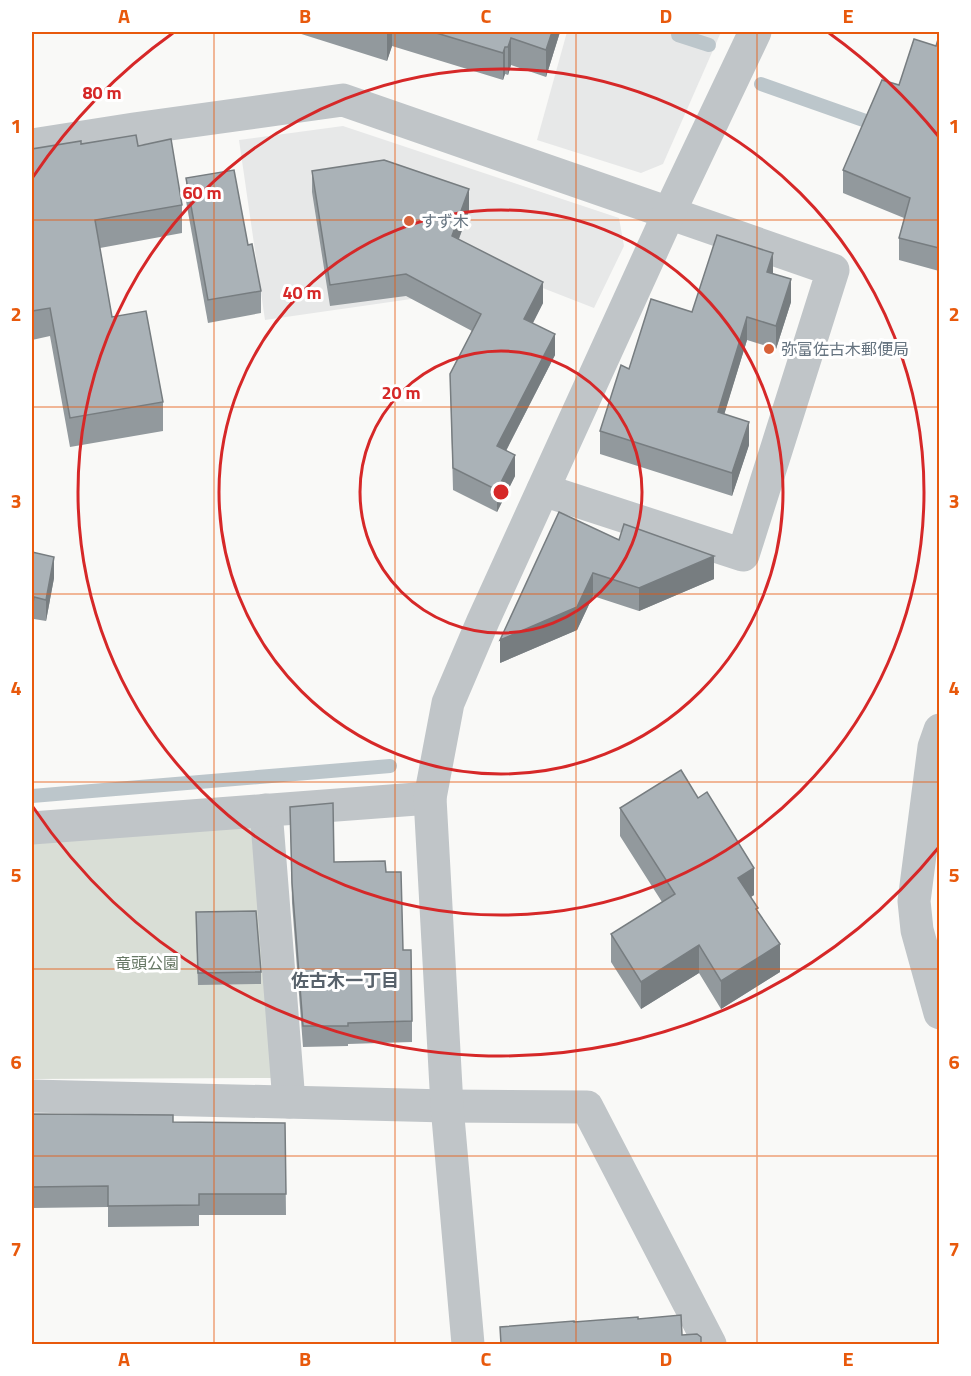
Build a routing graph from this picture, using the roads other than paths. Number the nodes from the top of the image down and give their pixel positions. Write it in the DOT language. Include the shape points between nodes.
graph roads {
  1 [pos="755,32"];
  2 [pos="32,145"];
  3 [pos="669,213"];
  4 [pos="543,490"];
  5 [pos="939,730"];
  6 [pos="430,798"];
  7 [pos="266,810"];
  8 [pos="32,828"];
  9 [pos="939,1013"];
  10 [pos="32,1096"];
  11 [pos="290,1102"];
  12 [pos="447,1106"];
  13 [pos="468,1344"];
  14 [pos="710,1344"];
  1 -- 3 [label="street"];
  2 -- 3 [label="street" via="343,100"];
  3 -- 4 [label="street"];
  3 -- 4 [label="street" via="833,270 743,555"];
  4 -- 6 [label="street" via="448,704"];
  5 -- 9 [label="street" via="914,902 917,930"];
  6 -- 7 [label="street"];
  6 -- 12 [label="street"];
  7 -- 8 [label="street"];
  7 -- 11 [label="street"];
  10 -- 11 [label="street"];
  11 -- 12 [label="street"];
  12 -- 13 [label="street"];
  12 -- 14 [label="street" via="588,1107"];
}
